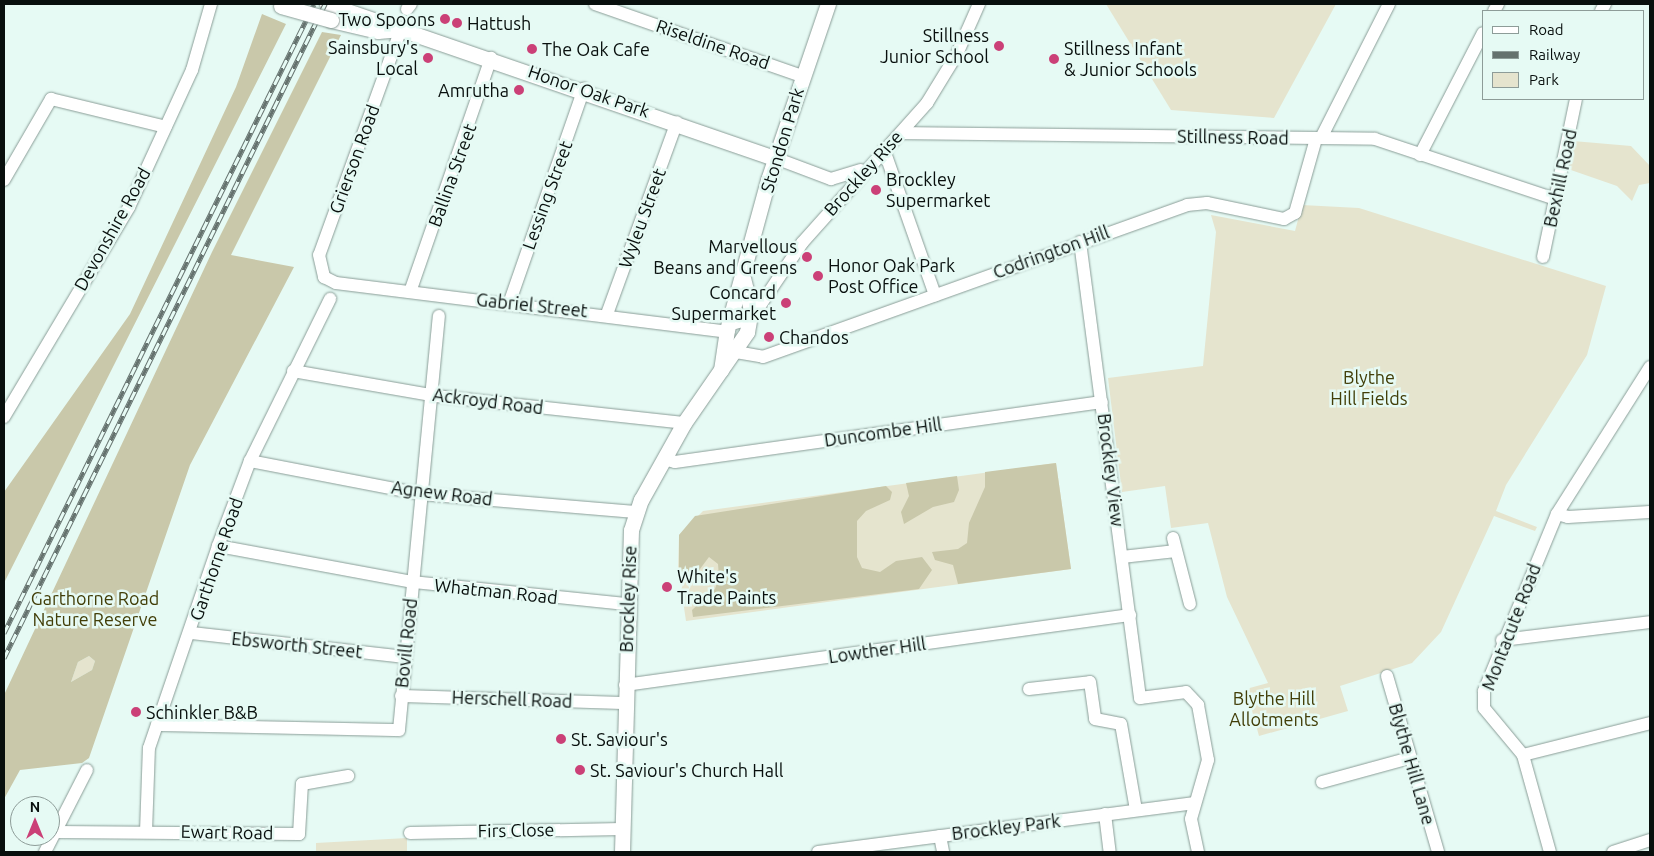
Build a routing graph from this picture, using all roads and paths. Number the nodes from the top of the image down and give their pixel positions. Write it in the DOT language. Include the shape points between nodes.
graph roads {
  1 [pos="211,4"];
  2 [pos="595,4"];
  3 [pos="828,4"];
  4 [pos="979,4"];
  5 [pos="1389,4"];
  6 [pos="278,5"];
  7 [pos="331,10"];
  8 [pos="401,28"];
  9 [pos="1482,35"];
  10 [pos="491,58"];
  11 [pos="802,76"];
  12 [pos="584,89"];
  13 [pos="1576,100"];
  14 [pos="927,103"];
  15 [pos="677,122"];
  16 [pos="166,127"];
  17 [pos="938,131"];
  18 [pos="902,133"];
  19 [pos="1318,138"];
  20 [pos="884,150"];
  21 [pos="1420,155"];
  22 [pos="775,158"];
  23 [pos="868,167"];
  24 [pos="831,179"];
  25 [pos="4,180"];
  26 [pos="1554,199"];
  27 [pos="835,203"];
  28 [pos="1080,242"];
  29 [pos="1544,258"];
  30 [pos="336,283"];
  31 [pos="410,292"];
  32 [pos="935,295"];
  33 [pos="330,299"];
  34 [pos="510,302"];
  35 [pos="607,314"];
  36 [pos="735,314"];
  37 [pos="439,316"];
  38 [pos="751,319"];
  39 [pos="736,352"];
  40 [pos="1650,367"];
  41 [pos="721,370"];
  42 [pos="293,371"];
  43 [pos="431,395"];
  44 [pos="1102,402"];
  45 [pos="4,417"];
  46 [pos="684,423"];
  47 [pos="664,459"];
  48 [pos="250,462"];
  49 [pos="421,494"];
  50 [pos="635,512"];
  51 [pos="1650,512"];
  52 [pos="1557,514"];
  53 [pos="1173,538"];
  54 [pos="218,546"];
  55 [pos="1176,551"];
  56 [pos="1122,557"];
  57 [pos="412,582"];
  58 [pos="628,604"];
  59 [pos="1190,604"];
  60 [pos="1130,615"];
  61 [pos="1650,622"];
  62 [pos="191,633"];
  63 [pos="1502,640"];
  64 [pos="404,657"];
  65 [pos="1387,676"];
  66 [pos="625,685"];
  67 [pos="1029,689"];
  68 [pos="401,696"];
  69 [pos="624,703"];
  70 [pos="1650,723"];
  71 [pos="157,724"];
  72 [pos="1523,755"];
  73 [pos="1410,758"];
  74 [pos="87,770"];
  75 [pos="348,776"];
  76 [pos="1322,782"];
  77 [pos="1193,803"];
  78 [pos="1136,810"];
  79 [pos="1105,814"];
  80 [pos="60,824"];
  81 [pos="622,829"];
  82 [pos="60,832"];
  83 [pos="146,832"];
  84 [pos="410,833"];
  85 [pos="940,836"];
  86 [pos="1650,840"];
  87 [pos="1635,849"];
  88 [pos="622,852"];
  89 [pos="818,852"];
  90 [pos="943,852"];
  91 [pos="1110,852"];
  92 [pos="1198,852"];
  93 [pos="1438,852"];
  94 [pos="1550,852"];
  95 [pos="1613,852"];
  1 -- 16 [label="street, Devonshire Road" via="192,70"];
  2 -- 11 [label="street, Riseldine Road"];
  3 -- 11 [label="main road, Stondon Park"];
  4 -- 14 [label="street, Brockley Rise" via="957,54"];
  5 -- 19 [label="street, Codrington Hill"];
  6 -- 7 [label="main road, Honor Oak Park, bridge"];
  7 -- 8 [label="main road, Honor Oak Park" via="378,31"];
  8 -- 10 [label="main road, Honor Oak Park"];
  8 -- 30 [label="street, Grierson Road" via="319,255 321,272"];
  9 -- 21 [label="street"];
  10 -- 12 [label="main road, Honor Oak Park"];
  10 -- 31 [label="street, Ballina Street"];
  11 -- 22 [label="main road, Stondon Park"];
  12 -- 15 [label="main road, Honor Oak Park"];
  12 -- 34 [label="street, Lessing Street"];
  13 -- 26 [label="street, Bexhill Road"];
  14 -- 17 [label="street" via="924,116"];
  14 -- 18 [label="street, Brockley Rise" via="906,122"];
  15 -- 22 [label="main road, Honor Oak Park"];
  15 -- 35 [label="street, Wyleu Street"];
  16 -- 25 [label="street" via="51,99"];
  16 -- 45 [label="street, Devonshire Road" via="129,207"];
  17 -- 18 [label="street, Stillness Road"];
  17 -- 19 [label="street, Stillness Road"];
  18 -- 20 [label="street, Brockley Rise"];
  19 -- 21 [label="street, Stillness Road" via="1375,139"];
  19 -- 28 [label="street, Codrington Hill" via="1295,212 1284,219 1196,202"];
  20 -- 23 [label="street, Brockley Rise"];
  20 -- 32 [label="street"];
  21 -- 26 [label="street, Stillness Road"];
  22 -- 24 [label="street"];
  22 -- 36 [label="main road, Stondon Park"];
  23 -- 24 [label="street"];
  23 -- 27 [label="street, Brockley Rise"];
  24 -- 27 [label="street" via="836,187"];
  26 -- 29 [label="street, Bexhill Road"];
  27 -- 38 [label="street, Brockley Rise" via="791,257"];
  28 -- 32 [label="street, Codrington Hill"];
  28 -- 44 [label="street, Brockley View"];
  30 -- 31 [label="street, Gabriel Street"];
  31 -- 34 [label="street, Gabriel Street"];
  32 -- 39 [label="street, Codrington Hill" via="764,357"];
  33 -- 42 [label="street, Garthorne Road"];
  34 -- 35 [label="street, Gabriel Street"];
  35 -- 36 [label="street, Gabriel Street"];
  36 -- 38 [label="main road, Stondon Park"];
  36 -- 41 [label="main road, Stondon Park"];
  37 -- 43 [label="street, Bovill Road"];
  38 -- 39 [label="main road"];
  39 -- 41 [label="main road"];
  40 -- 52 [label="street, Montacute Road"];
  41 -- 46 [label="main road, Brockley Rise"];
  42 -- 43 [label="street, Ackroyd Road"];
  42 -- 48 [label="street, Garthorne Road"];
  43 -- 46 [label="street, Ackroyd Road"];
  43 -- 49 [label="street, Bovill Road"];
  44 -- 47 [label="street, Duncombe Hill" via="675,462"];
  44 -- 56 [label="street, Brockley View"];
  46 -- 47 [label="main road, Brockley Rise"];
  47 -- 50 [label="main road, Brockley Rise"];
  48 -- 49 [label="street, Agnew Road"];
  48 -- 54 [label="street, Garthorne Road"];
  49 -- 50 [label="street, Agnew Road"];
  49 -- 57 [label="street, Bovill Road"];
  50 -- 58 [label="main road, Brockley Rise"];
  51 -- 52 [label="street" via="1568,518"];
  52 -- 63 [label="street, Montacute Road"];
  53 -- 55 [label="street"];
  54 -- 57 [label="street, Whatman Road"];
  54 -- 62 [label="street, Garthorne Road"];
  55 -- 56 [label="street"];
  55 -- 59 [label="street"];
  56 -- 60 [label="street, Brockley View"];
  57 -- 58 [label="street, Whatman Road"];
  57 -- 64 [label="street, Bovill Road"];
  58 -- 66 [label="main road, Brockley Rise"];
  60 -- 66 [label="street, Lowther Hill"];
  60 -- 77 [label="street, Brockley View" via="1140,698 1186,692 1193,695 1208,760"];
  61 -- 63 [label="street"];
  62 -- 64 [label="street, Ebsworth Street"];
  62 -- 71 [label="street, Garthorne Road"];
  63 -- 72 [label="street, Montacute Road" via="1484,691 1484,708"];
  64 -- 68 [label="street, Bovill Road"];
  65 -- 73 [label="street, Blythe Hill Lane"];
  66 -- 69 [label="main road, Brockley Rise"];
  67 -- 78 [label="street" via="1090,682 1095,719 1121,724"];
  68 -- 69 [label="street, Herschell Road"];
  68 -- 71 [label="street, Bovill Road" via="399,730"];
  69 -- 81 [label="main road, Brockley Rise"];
  70 -- 72 [label="street"];
  71 -- 83 [label="street, Garthorne Road" via="146,772"];
  72 -- 94 [label="street, Montacute Road"];
  73 -- 76 [label="street"];
  73 -- 93 [label="street, Blythe Hill Lane"];
  74 -- 80 [label="street"];
  75 -- 83 [label="street, Ewart Road" via="302,784 299,834"];
  77 -- 78 [label="street, Brockley Park"];
  77 -- 92 [label="street" via="1191,819"];
  78 -- 79 [label="street, Brockley Park"];
  79 -- 85 [label="street, Brockley Park"];
  79 -- 91 [label="street"];
  81 -- 84 [label="street, Firs Close"];
  81 -- 88 [label="main road, Brockley Rise"];
  82 -- 83 [label="street, Ewart Road"];
  85 -- 89 [label="street, Brockley Park"];
  85 -- 90 [label="street"];
  86 -- 87 [label="street"];
  87 -- 95 [label="street"];
}
